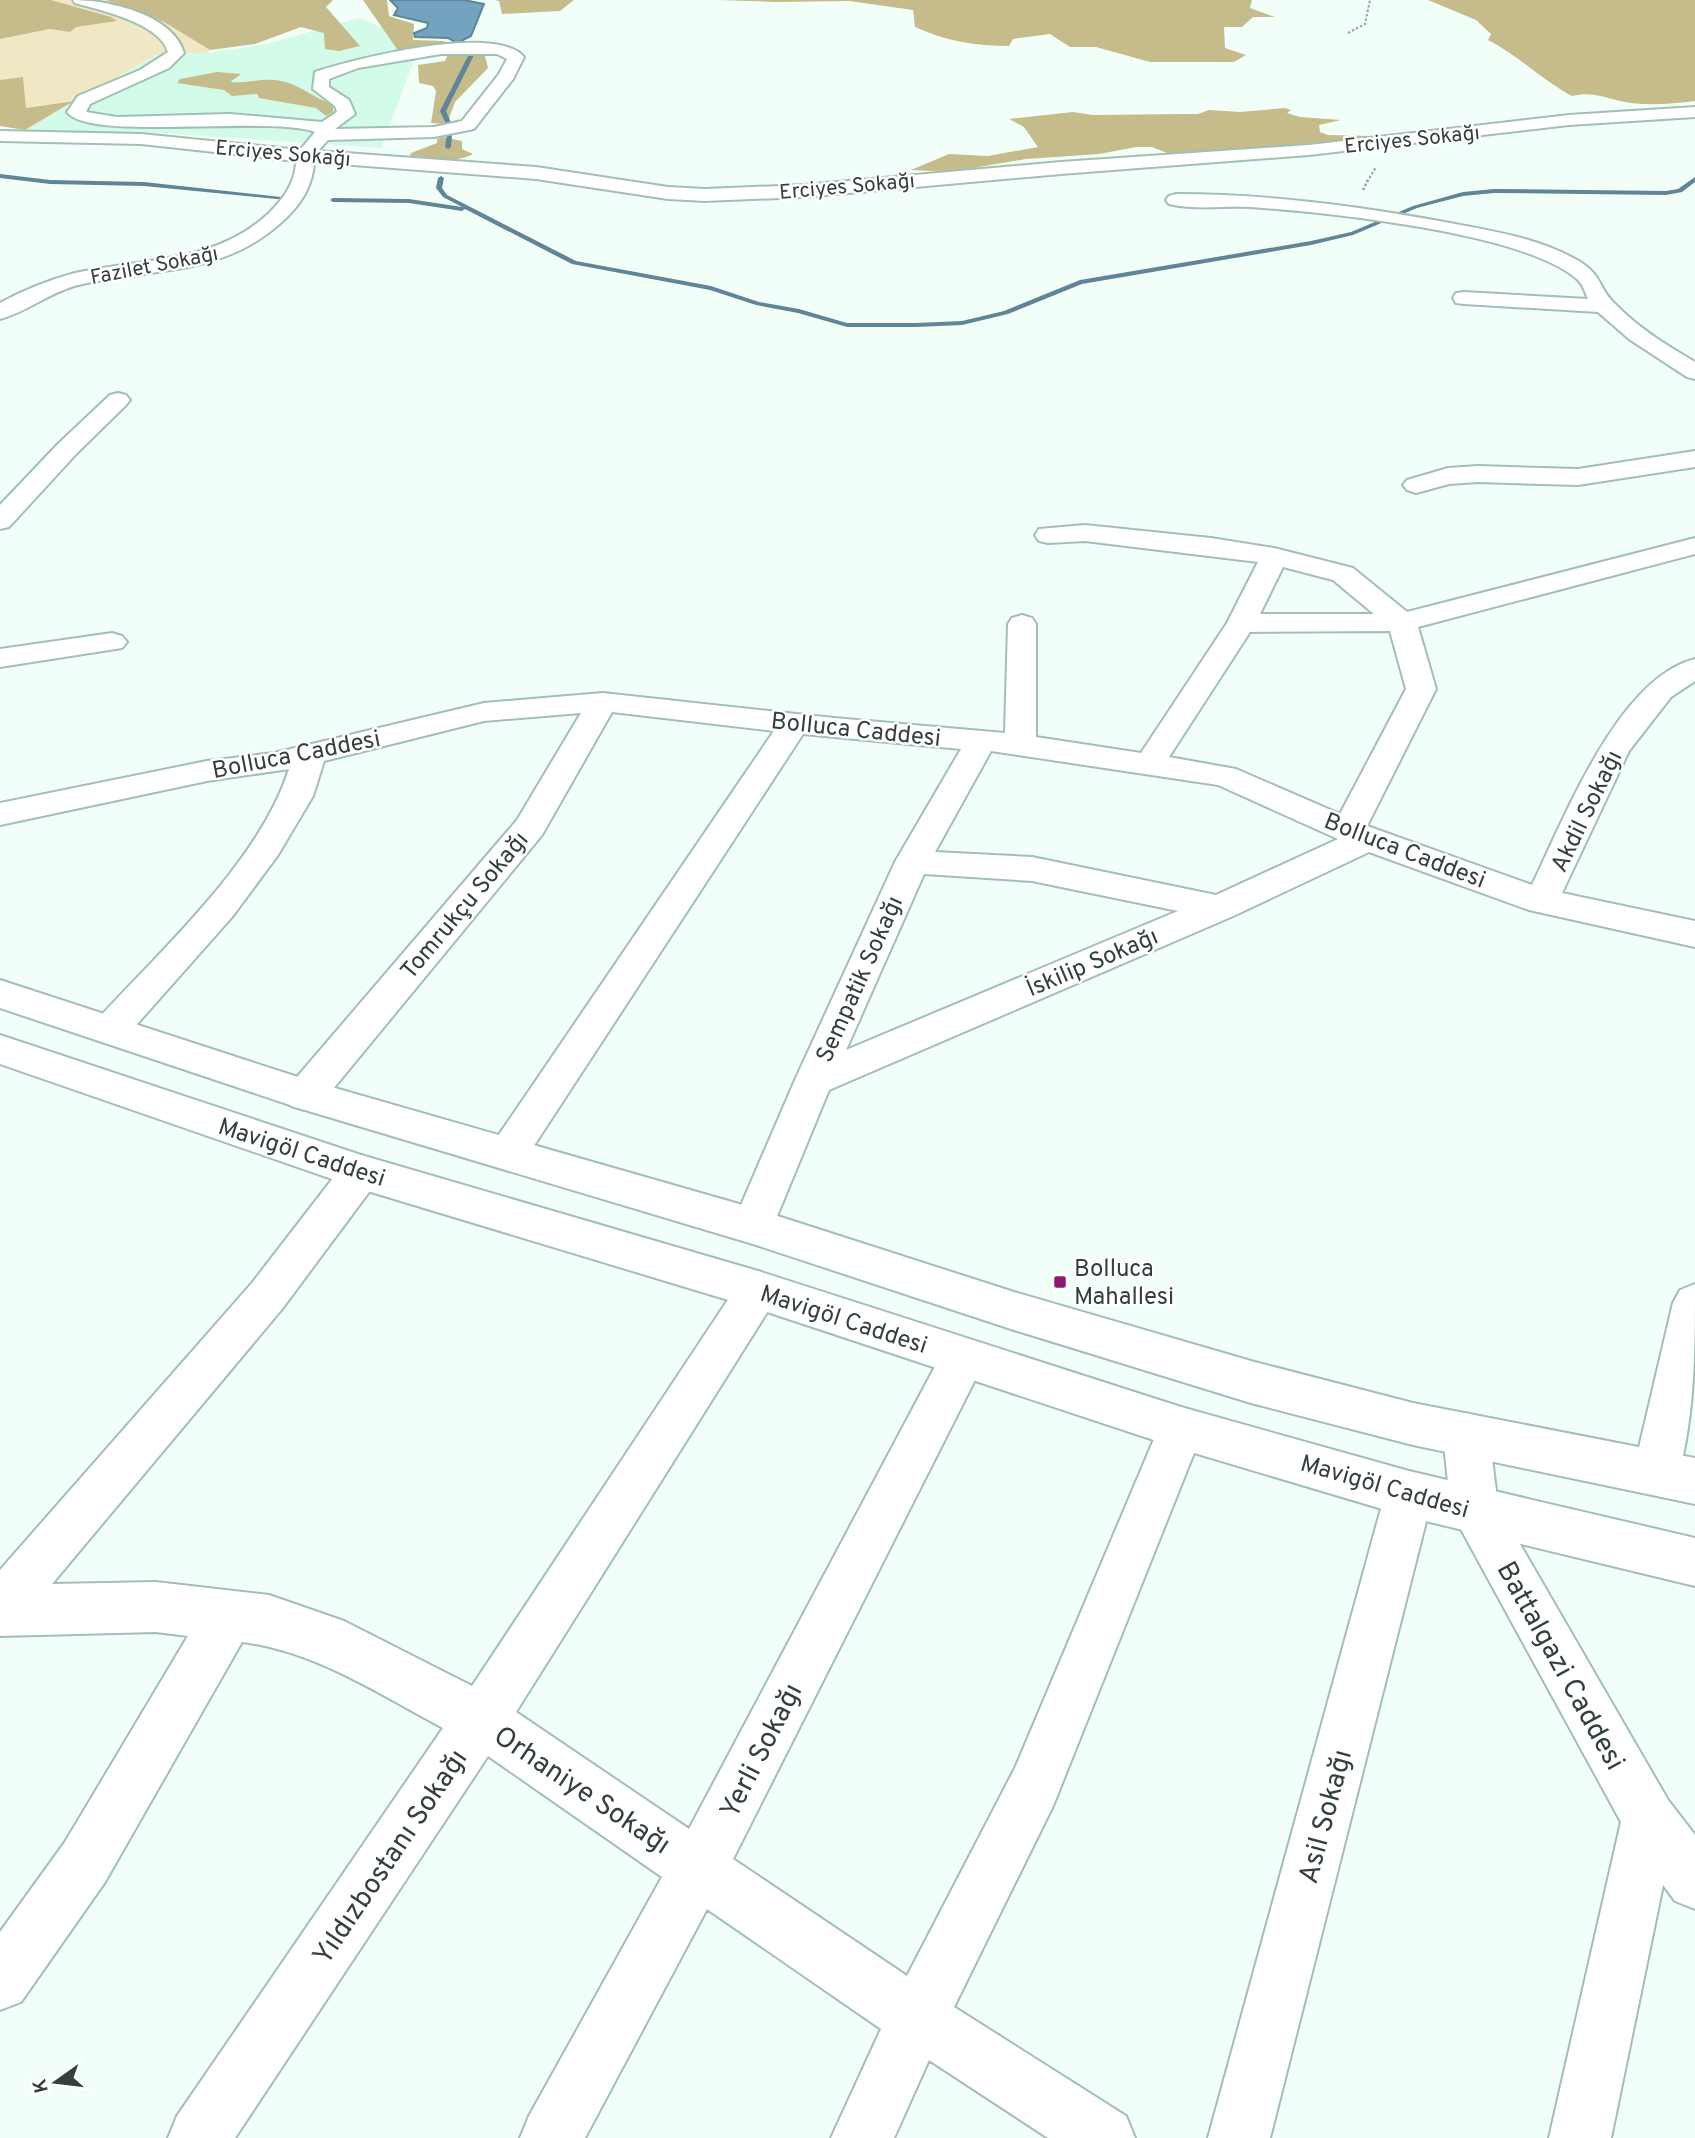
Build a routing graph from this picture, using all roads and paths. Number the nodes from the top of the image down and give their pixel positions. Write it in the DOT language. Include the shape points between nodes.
graph roads {
  1 [pos="80,0"];
  2 [pos="1370,0"];
  3 [pos="1348,33"];
  4 [pos="1695,112"];
  5 [pos="323,132"];
  6 [pos="0,136"];
  7 [pos="305,156"];
  8 [pos="1379,164"];
  9 [pos="1176,200"];
  10 [pos="1375,215"];
  11 [pos="1464,299"];
  12 [pos="1602,306"];
  13 [pos="0,312"];
  14 [pos="1695,373"];
  15 [pos="118,400"];
  16 [pos="1695,458"];
  17 [pos="1416,485"];
  18 [pos="0,521"];
  19 [pos="1048,535"];
  20 [pos="1695,546"];
  21 [pos="1274,555"];
  22 [pos="1402,622"];
  23 [pos="1241,623"];
  24 [pos="1021,624"];
  25 [pos="112,642"];
  26 [pos="0,659"];
  27 [pos="1695,668"];
  28 [pos="603,702"];
  29 [pos="795,723"];
  30 [pos="981,741"];
  31 [pos="1020,744"];
  32 [pos="310,754"];
  33 [pos="1149,764"];
  34 [pos="0,814"];
  35 [pos="1358,835"];
  36 [pos="912,862"];
  37 [pos="1541,901"];
  38 [pos="1695,907"];
  39 [pos="1219,908"];
  40 [pos="1630,921"];
  41 [pos="1695,934"];
  42 [pos="0,994"];
  43 [pos="110,1030"];
  44 [pos="0,1049"];
  45 [pos="814,1080"];
  46 [pos="305,1095"];
  47 [pos="508,1153"];
  48 [pos="361,1172"];
  49 [pos="753,1226"];
  50 [pos="758,1290"];
  51 [pos="1695,1303"];
  52 [pos="963,1358"];
  53 [pos="1181,1428"];
  54 [pos="1466,1435"];
  55 [pos="1676,1477"];
  56 [pos="1409,1494"];
  57 [pos="1475,1511"];
  58 [pos="1695,1562"];
  59 [pos="0,1609"];
  60 [pos="230,1614"];
  61 [pos="481,1719"];
  62 [pos="1649,1818"];
  63 [pos="698,1869"];
  64 [pos="1695,1881"];
  65 [pos="0,1981"];
  66 [pos="917,2018"];
  67 [pos="199,2138"];
  68 [pos="551,2138"];
  69 [pos="862,2138"];
  70 [pos="1104,2138"];
  71 [pos="1239,2138"];
  72 [pos="1580,2138"];
  1 -- 5 [label="street" via="155,28 176,47 176,53 163,65 84,100 76,112 80,116 117,122 281,122 309,124"];
  2 -- 3 [label="path" via="1364,24"];
  4 -- 7 [label="street, Erciyes Sokağı" via="1569,120 1309,150 742,195 668,193 536,173"];
  5 -- 5 [label="street" via="346,114 343,104 321,89 321,76 355,64 442,49 500,49 516,58 468,125 434,132"];
  5 -- 7 [label="street"];
  6 -- 7 [label="street, Erciyes Sokağı" via="141,139"];
  7 -- 13 [label="street, Fazilet Sokağı" via="306,168 296,195 252,240 194,261 57,285"];
  8 -- 10 [label="path" via="1357,202 1360,209"];
  9 -- 10 [label="street" via="1227,199"];
  10 -- 12 [label="street" via="1498,238 1551,256 1588,277"];
  11 -- 12 [label="street"];
  12 -- 14 [label="street" via="1651,346"];
  15 -- 18 [label="street"];
  16 -- 17 [label="street" via="1578,477 1478,474"];
  19 -- 21 [label="street" via="1097,535"];
  20 -- 22 [label="street"];
  21 -- 22 [label="street" via="1343,574"];
  21 -- 23 [label="street"];
  22 -- 23 [label="street"];
  22 -- 35 [label="street" via="1421,689"];
  23 -- 33 [label="street"];
  24 -- 31 [label="street"];
  25 -- 26 [label="street"];
  27 -- 37 [label="street, Akdil Sokağı" via="1660,691 1615,748"];
  28 -- 29 [label="street, Bolluca Caddesi"];
  28 -- 32 [label="street, Bolluca Caddesi" via="484,712"];
  28 -- 46 [label="street, Tomrukçu Sokağı" via="530,827"];
  29 -- 30 [label="street, Bolluca Caddesi"];
  29 -- 47 [label="street"];
  30 -- 31 [label="street, Bolluca Caddesi"];
  30 -- 36 [label="street, Sempatik Sokağı"];
  31 -- 33 [label="street, Bolluca Caddesi"];
  32 -- 34 [label="street, Bolluca Caddesi"];
  32 -- 43 [label="street" via="297,796 266,847 220,908"];
  33 -- 35 [label="street, Bolluca Caddesi" via="1225,776"];
  35 -- 37 [label="street, Bolluca Caddesi"];
  35 -- 39 [label="street, İskilip Sokağı"];
  36 -- 39 [label="street" via="1032,869"];
  36 -- 45 [label="street, Sempatik Sokağı"];
  37 -- 40 [label="street, Bolluca Caddesi"];
  38 -- 40 [label="street"];
  39 -- 45 [label="street, İskilip Sokağı"];
  40 -- 41 [label="street, Bolluca Caddesi"];
  42 -- 43 [label="street"];
  43 -- 46 [label="street"];
  44 -- 48 [label="street, Mavigöl Caddesi"];
  45 -- 49 [label="street, Sempatik Sokağı"];
  46 -- 47 [label="street"];
  47 -- 49 [label="street"];
  48 -- 50 [label="street, Mavigöl Caddesi"];
  48 -- 59 [label="street" via="267,1296"];
  49 -- 54 [label="street" via="1251,1382"];
  50 -- 52 [label="street, Mavigöl Caddesi"];
  50 -- 61 [label="street, Yıldızbostanı Sokağı"];
  51 -- 55 [label="street"];
  52 -- 53 [label="street, Mavigöl Caddesi"];
  52 -- 63 [label="street, Yerli Sokağı"];
  53 -- 56 [label="street, Mavigöl Caddesi"];
  53 -- 66 [label="street" via="1034,1787"];
  54 -- 55 [label="street"];
  54 -- 57 [label="street, Battalgazi Caddesi"];
  56 -- 57 [label="street, Mavigöl Caddesi"];
  56 -- 71 [label="street, Asil Sokağı"];
  57 -- 58 [label="street, Mavigöl Caddesi"];
  57 -- 62 [label="street, Battalgazi Caddesi"];
  59 -- 60 [label="street, Orhaniye Sokağı" via="156,1607"];
  60 -- 61 [label="street, Orhaniye Sokağı" via="269,1620 326,1639"];
  60 -- 65 [label="street" via="85,1862"];
  61 -- 63 [label="street, Orhaniye Sokağı"];
  61 -- 67 [label="street, Yıldızbostanı Sokağı"];
  62 -- 64 [label="street, Battalgazi Caddesi"];
  62 -- 72 [label="street"];
  63 -- 66 [label="street, Orhaniye Sokağı"];
  63 -- 68 [label="street, Yerli Sokağı"];
  66 -- 69 [label="street"];
  66 -- 70 [label="street, Orhaniye Sokağı"];
}
